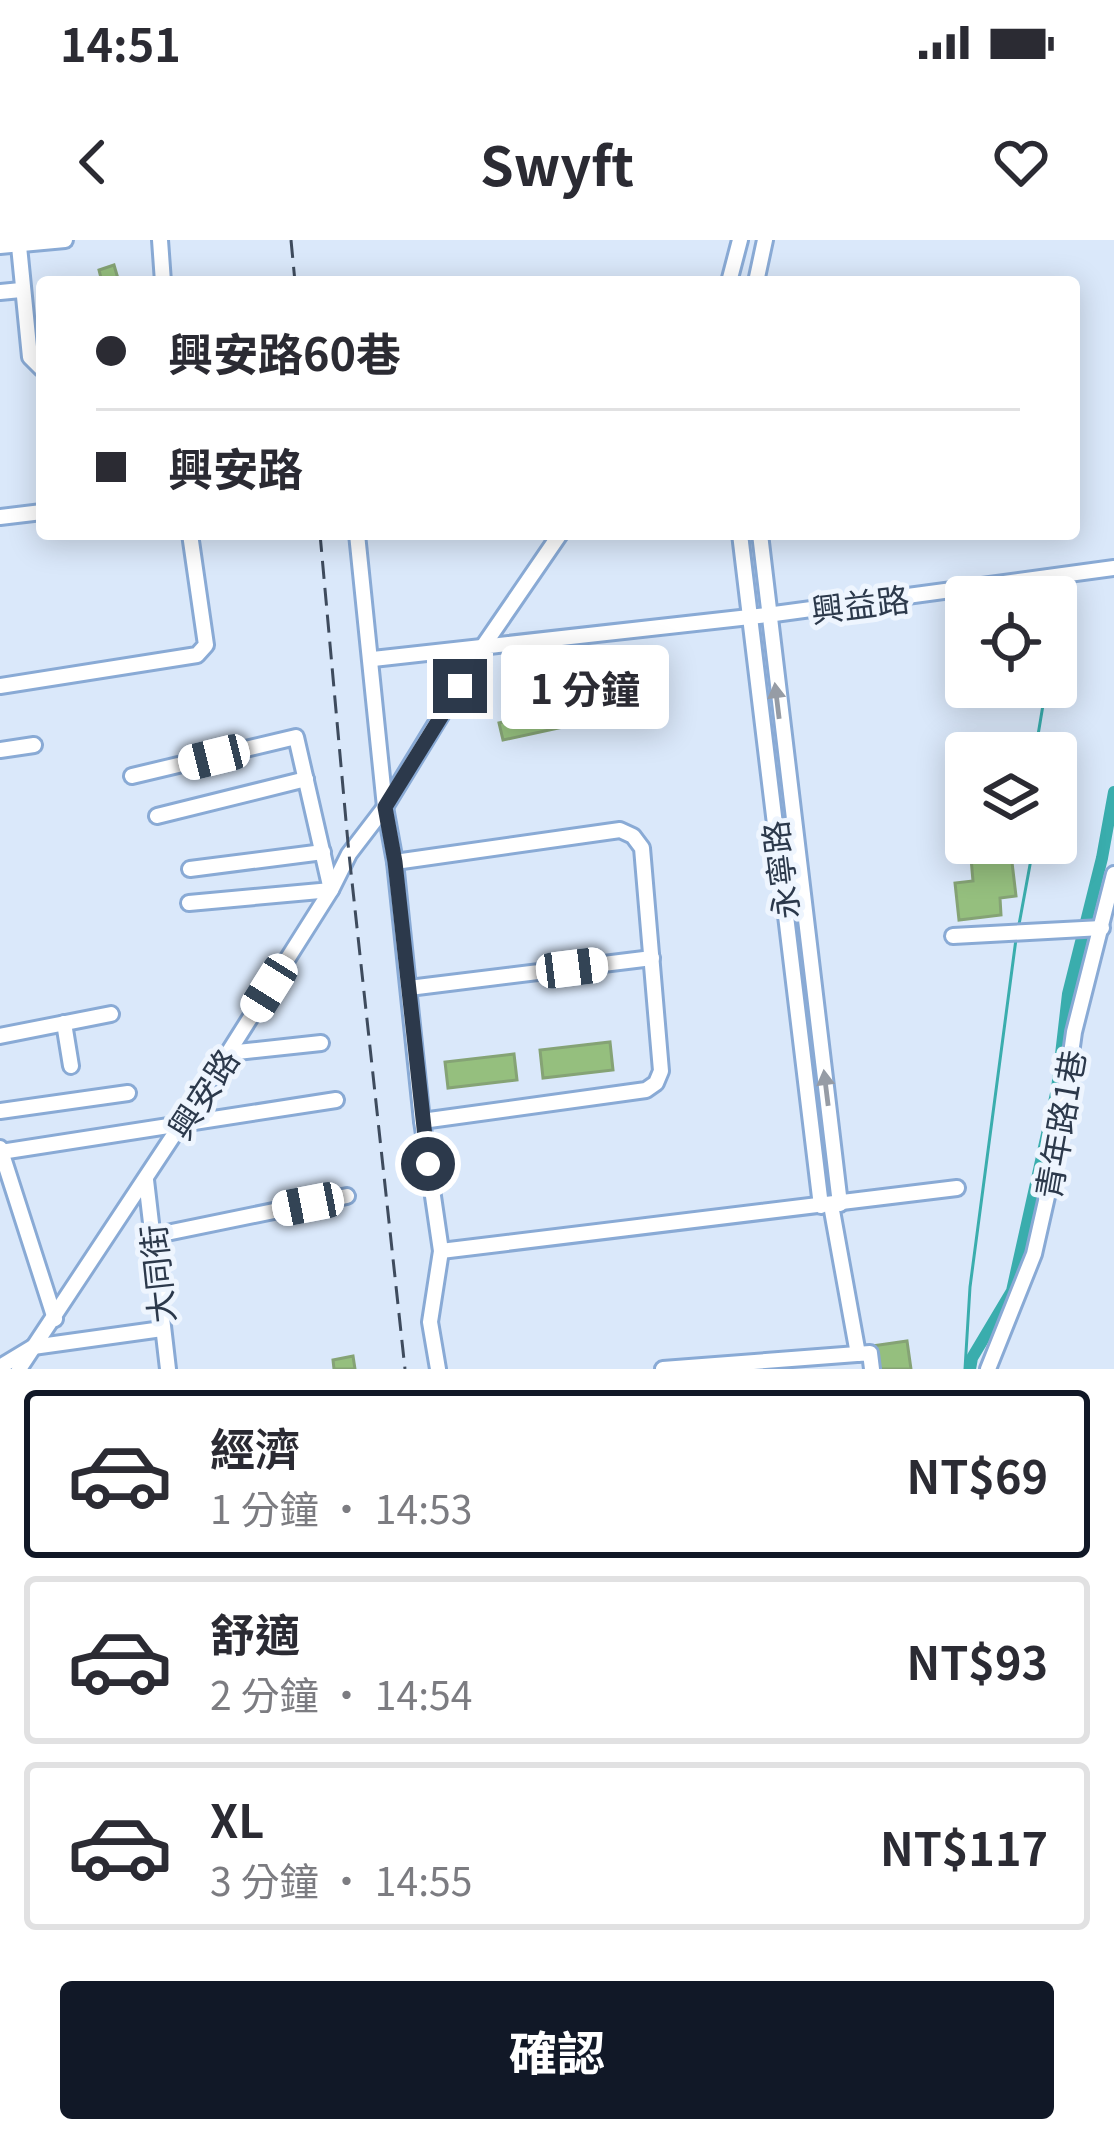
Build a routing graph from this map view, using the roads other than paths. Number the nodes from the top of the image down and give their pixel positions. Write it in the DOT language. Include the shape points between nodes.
graph roads {
  1 [pos="65,240"];
  2 [pos="160,240"];
  3 [pos="740,240"];
  4 [pos="765,240"];
  5 [pos="0,246"];
  6 [pos="19,246"];
  7 [pos="163,276"];
  8 [pos="732,276"];
  9 [pos="757,276"];
  10 [pos="21,290"];
  11 [pos="0,292"];
  12 [pos="36,363"];
  13 [pos="36,513"];
  14 [pos="0,517"];
  15 [pos="191,540"];
  16 [pos="358,540"];
  17 [pos="556,540"];
  18 [pos="741,540"];
  19 [pos="761,540"];
  20 [pos="1114,568"];
  21 [pos="767,615"];
  22 [pos="748,617"];
  23 [pos="484,645"];
  24 [pos="373,659"];
  25 [pos="0,686"];
  26 [pos="34,745"];
  27 [pos="0,750"];
  28 [pos="132,776"];
  29 [pos="306,779"];
  30 [pos="385,807"];
  31 [pos="157,816"];
  32 [pos="323,852"];
  33 [pos="395,862"];
  34 [pos="190,869"];
  35 [pos="1114,874"];
  36 [pos="331,890"];
  37 [pos="189,902"];
  38 [pos="1102,928"];
  39 [pos="952,937"];
  40 [pos="652,958"];
  41 [pos="409,988"];
  42 [pos="110,1014"];
  43 [pos="64,1023"];
  44 [pos="0,1036"];
  45 [pos="321,1042"];
  46 [pos="228,1053"];
  47 [pos="71,1066"];
  48 [pos="128,1093"];
  49 [pos="336,1100"];
  50 [pos="0,1111"];
  51 [pos="422,1120"];
  52 [pos="182,1123"];
  53 [pos="1,1150"];
  54 [pos="146,1180"];
  55 [pos="7,1186"];
  56 [pos="957,1189"];
  57 [pos="347,1196"];
  58 [pos="830,1204"];
  59 [pos="152,1235"];
  60 [pos="441,1251"];
  61 [pos="55,1318"];
  62 [pos="162,1329"];
  63 [pos="34,1347"];
  64 [pos="857,1360"];
  65 [pos="0,1367"];
  66 [pos="688,1368"];
  67 [pos="19,1369"];
  68 [pos="168,1369"];
  69 [pos="438,1369"];
  70 [pos="663,1369"];
  71 [pos="988,1369"];
  1 -- 6 [label="street"];
  2 -- 7 [label="street"];
  3 -- 8 [label="street"];
  4 -- 9 [label="street"];
  5 -- 6 [label="street"];
  6 -- 10 [label="street"];
  10 -- 11 [label="street"];
  10 -- 12 [label="street"];
  13 -- 14 [label="street"];
  15 -- 25 [label="street" via="206,645 197,656"];
  16 -- 24 [label="street"];
  17 -- 23 [label="street, 興安路"];
  18 -- 22 [label="street, 永寧路"];
  19 -- 21 [label="street, 永寧路"];
  20 -- 21 [label="street, 興益路"];
  21 -- 22 [label="street, 興益路"];
  58 -- 21 [label="street, 永寧路, one-way"];
  22 -- 23 [label="street, 興益路"];
  22 -- 58 [label="street, 永寧路"];
  23 -- 24 [label="street, 興益路"];
  23 -- 30 [label="street, 興安路"];
  24 -- 30 [label="street"];
  26 -- 27 [label="street"];
  28 -- 29 [label="street" via="296,737"];
  29 -- 31 [label="street"];
  29 -- 32 [label="street"];
  30 -- 33 [label="street"];
  30 -- 36 [label="street, 興安路"];
  32 -- 34 [label="street"];
  32 -- 36 [label="street"];
  33 -- 40 [label="street" via="620,830 642,848"];
  33 -- 41 [label="street"];
  35 -- 38 [label="street, 青年路1巷"];
  36 -- 37 [label="street"];
  36 -- 46 [label="street, 興安路"];
  38 -- 39 [label="street"];
  38 -- 71 [label="street, 青年路1巷" via="1074,1032 1034,1254"];
  40 -- 41 [label="street"];
  40 -- 51 [label="street" via="656,1083"];
  41 -- 51 [label="street"];
  42 -- 43 [label="street"];
  43 -- 44 [label="street"];
  43 -- 47 [label="street"];
  45 -- 46 [label="street"];
  46 -- 52 [label="street, 興安路"];
  48 -- 50 [label="street"];
  49 -- 52 [label="street"];
  51 -- 60 [label="street"];
  52 -- 53 [label="street"];
  52 -- 54 [label="street, 興安路"];
  53 -- 55 [label="street"];
  54 -- 59 [label="street, 大同街"];
  54 -- 61 [label="street, 興安路"];
  55 -- 61 [label="street"];
  56 -- 58 [label="street"];
  57 -- 59 [label="street"];
  58 -- 60 [label="street"];
  58 -- 64 [label="street"];
  59 -- 62 [label="street, 大同街"];
  60 -- 69 [label="street" via="430,1322"];
  61 -- 63 [label="street, 興安路"];
  62 -- 63 [label="street"];
  62 -- 68 [label="street, 大同街"];
  63 -- 65 [label="street, 興安路"];
  63 -- 67 [label="street, 興安路"];
  64 -- 66 [label="street"];
  66 -- 70 [label="street"];
}
